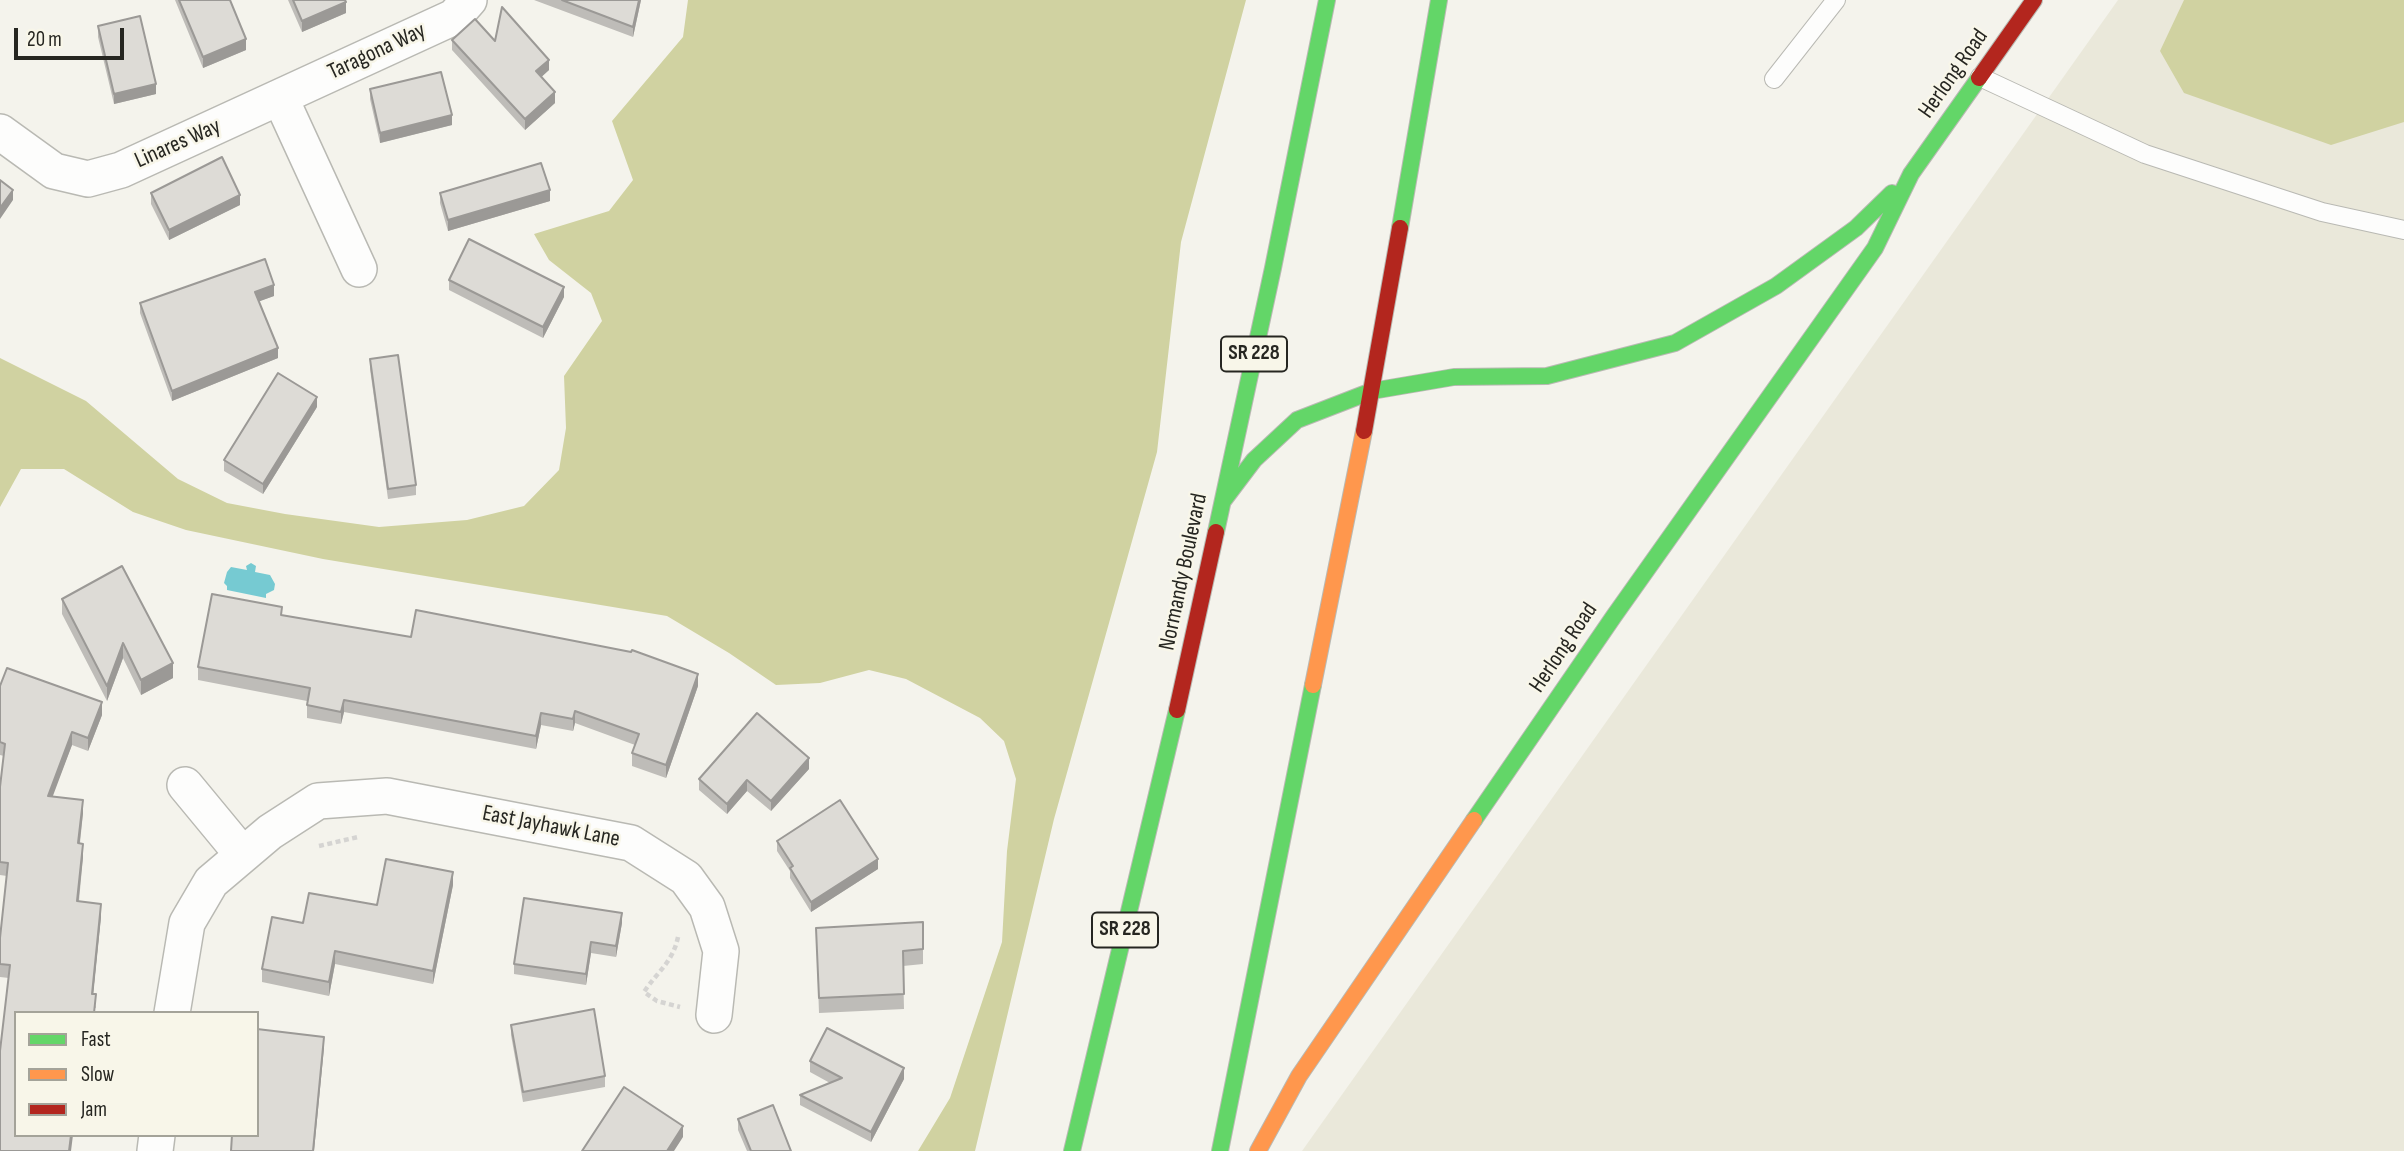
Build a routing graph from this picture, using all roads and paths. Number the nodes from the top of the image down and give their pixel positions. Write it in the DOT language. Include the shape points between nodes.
graph roads {
  1 [pos="469,0"];
  2 [pos="1327,0"];
  3 [pos="1439,0"];
  4 [pos="1836,0"];
  5 [pos="2034,0"];
  6 [pos="1980,77"];
  7 [pos="1774,79"];
  8 [pos="280,97"];
  9 [pos="0,132"];
  10 [pos="1912,174"];
  11 [pos="2404,230"];
  12 [pos="359,269"];
  13 [pos="1372,391"];
  14 [pos="1223,501"];
  15 [pos="185,785"];
  16 [pos="366,836"];
  17 [pos="307,852"];
  18 [pos="242,854"];
  19 [pos="677,930"];
  20 [pos="172,1011"];
  21 [pos="714,1015"];
  22 [pos="1072,1151"];
  23 [pos="1220,1151"];
  24 [pos="1258,1151"];
  1 -- 8 [label="street, Taragona Way" via="454,17"];
  2 -- 14 [label="main road, Normandy Boulevard / SR 228"];
  3 -- 13 [label="main road"];
  4 -- 7 [label="lane"];
  5 -- 6 [label="main road, Herlong Road"];
  6 -- 10 [label="main road, Herlong Road"];
  6 -- 11 [label="lane" via="2145,154 2322,212"];
  8 -- 9 [label="street, Linares Way" via="121,170 88,179 54,171"];
  8 -- 12 [label="street"];
  10 -- 13 [label="main road, Herlong Road" via="1856,228 1776,286 1675,343 1547,376 1454,377"];
  10 -- 24 [label="main road, Herlong Road" via="1875,248 1614,616 1307,1064"];
  13 -- 14 [label="main road, Herlong Road" via="1297,420 1254,460"];
  13 -- 23 [label="main road"];
  14 -- 22 [label="main road, Normandy Boulevard / SR 228"];
  15 -- 18 [label="street"];
  16 -- 17 [label="path"];
  18 -- 20 [label="street, East Jayhawk Lane" via="211,882 187,923"];
  18 -- 21 [label="street, East Jayhawk Lane" via="318,801 387,796 631,843 687,877 707,907 721,951"];
  19 -- 21 [label="path" via="678,939 666,967 644,992 657,1001"];
}
